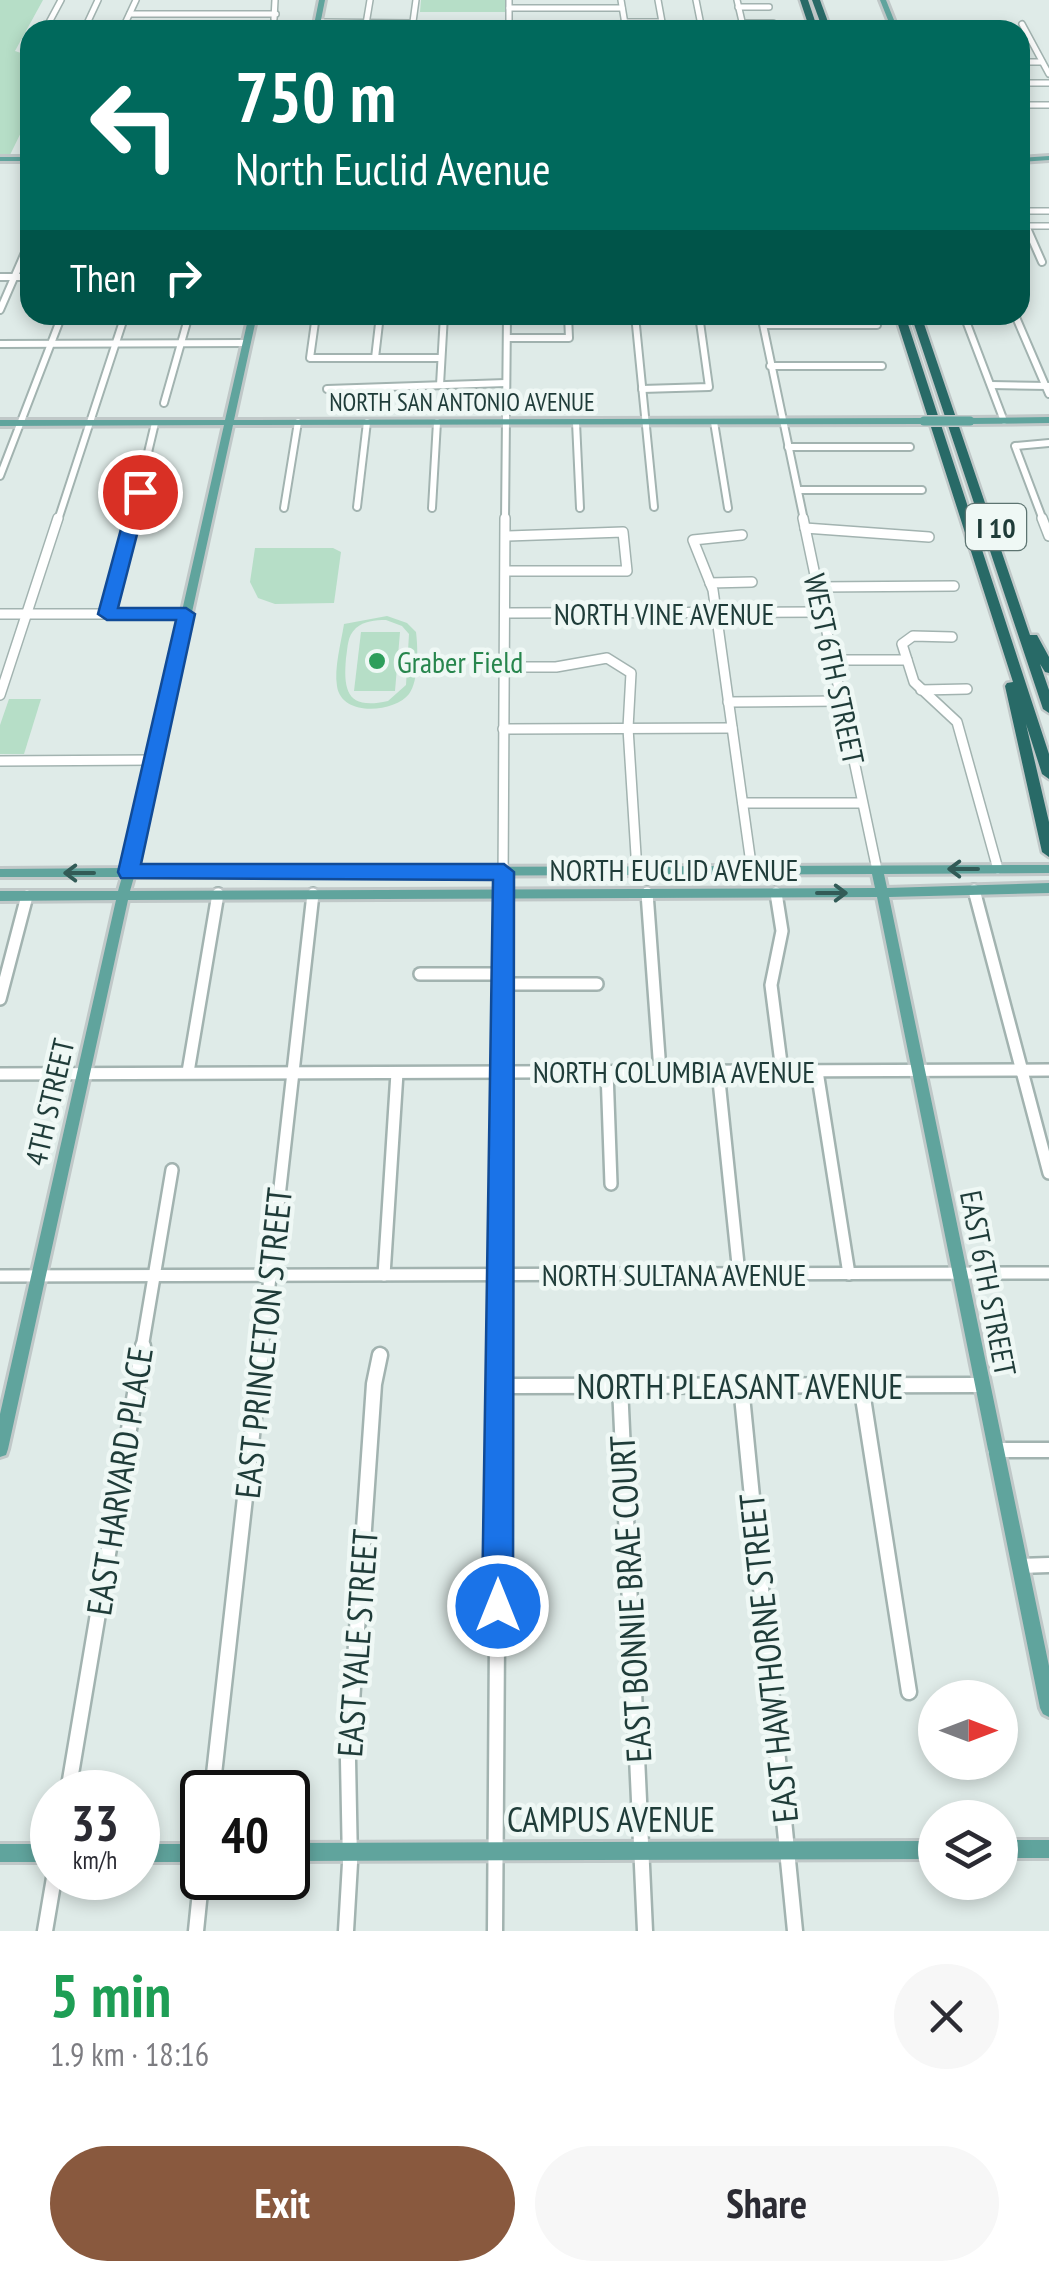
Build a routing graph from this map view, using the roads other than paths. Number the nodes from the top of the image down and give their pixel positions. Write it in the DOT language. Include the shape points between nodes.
graph roads {
  1 [pos="136,0"];
  2 [pos="182,0"];
  3 [pos="228,0"];
  4 [pos="274,0"];
  5 [pos="509,4"];
  6 [pos="622,4"];
  7 [pos="738,4"];
  8 [pos="770,7"];
  9 [pos="130,14"];
  10 [pos="177,14"];
  11 [pos="224,14"];
  12 [pos="276,14"];
  13 [pos="127,20"];
  14 [pos="274,20"];
  15 [pos="1030,39"];
  16 [pos="1030,62"];
  17 [pos="1042,62"];
  18 [pos="1049,74"];
  19 [pos="1030,239"];
  20 [pos="1042,262"];
  21 [pos="20,264"];
  22 [pos="0,277"];
  23 [pos="14,277"];
  24 [pos="20,277"];
  25 [pos="0,310"];
  26 [pos="58,325"];
  27 [pos="123,325"];
  28 [pos="186,325"];
  29 [pos="250,325"];
  30 [pos="315,325"];
  31 [pos="379,325"];
  32 [pos="443,325"];
  33 [pos="507,325"];
  34 [pos="569,325"];
  35 [pos="635,325"];
  36 [pos="700,325"];
  37 [pos="764,325"];
  38 [pos="766,325"];
  39 [pos="903,325"];
  40 [pos="919,325"];
  41 [pos="919,325"];
  42 [pos="920,325"];
  43 [pos="967,325"];
  44 [pos="1019,325"];
  45 [pos="508,338"];
  46 [pos="766,340"];
  47 [pos="181,343"];
  48 [pos="246,343"];
  49 [pos="0,344"];
  50 [pos="50,344"];
  51 [pos="116,344"];
  52 [pos="1049,356"];
  53 [pos="1032,357"];
  54 [pos="375,358"];
  55 [pos="441,358"];
  56 [pos="772,366"];
  57 [pos="882,366"];
  58 [pos="506,383"];
  59 [pos="440,385"];
  60 [pos="991,385"];
  61 [pos="1048,388"];
  62 [pos="327,389"];
  63 [pos="642,389"];
  64 [pos="164,404"];
  65 [pos="1004,420"];
  66 [pos="1049,420"];
  67 [pos="230,422"];
  68 [pos="298,422"];
  69 [pos="367,422"];
  70 [pos="437,422"];
  71 [pos="506,422"];
  72 [pos="576,422"];
  73 [pos="646,422"];
  74 [pos="714,422"];
  75 [pos="784,422"];
  76 [pos="0,423"];
  77 [pos="20,423"];
  78 [pos="90,423"];
  79 [pos="154,423"];
  80 [pos="1049,444"];
  81 [pos="789,447"];
  82 [pos="910,447"];
  83 [pos="0,476"];
  84 [pos="798,490"];
  85 [pos="922,490"];
  86 [pos="357,507"];
  87 [pos="654,507"];
  88 [pos="284,508"];
  89 [pos="432,508"];
  90 [pos="580,508"];
  91 [pos="728,508"];
  92 [pos="806,528"];
  93 [pos="742,535"];
  94 [pos="506,536"];
  95 [pos="929,536"];
  96 [pos="1049,536"];
  97 [pos="506,570"];
  98 [pos="752,582"];
  99 [pos="710,583"];
  100 [pos="818,586"];
  101 [pos="954,586"];
  102 [pos="716,612"];
  103 [pos="823,612"];
  104 [pos="504,613"];
  105 [pos="0,614"];
  106 [pos="28,614"];
  107 [pos="107,614"];
  108 [pos="186,614"];
  109 [pos="952,636"];
  110 [pos="1033,638"];
  111 [pos="1010,652"];
  112 [pos="832,660"];
  113 [pos="907,660"];
  114 [pos="504,666"];
  115 [pos="1049,670"];
  116 [pos="1049,686"];
  117 [pos="920,690"];
  118 [pos="967,690"];
  119 [pos="0,695"];
  120 [pos="841,701"];
  121 [pos="728,702"];
  122 [pos="1049,710"];
  123 [pos="628,728"];
  124 [pos="732,728"];
  125 [pos="503,729"];
  126 [pos="1049,744"];
  127 [pos="154,760"];
  128 [pos="0,761"];
  129 [pos="1049,774"];
  130 [pos="743,803"];
  131 [pos="862,803"];
  132 [pos="1049,852"];
  133 [pos="998,869"];
  134 [pos="1049,869"];
  135 [pos="752,870"];
  136 [pos="876,870"];
  137 [pos="637,871"];
  138 [pos="691,871"];
  139 [pos="0,874"];
  140 [pos="503,883"];
  141 [pos="126,884"];
  142 [pos="1049,888"];
  143 [pos="974,890"];
  144 [pos="647,893"];
  145 [pos="776,893"];
  146 [pos="881,893"];
  147 [pos="218,894"];
  148 [pos="314,894"];
  149 [pos="692,894"];
  150 [pos="0,896"];
  151 [pos="27,896"];
  152 [pos="420,974"];
  153 [pos="502,979"];
  154 [pos="596,984"];
  155 [pos="0,999"];
  156 [pos="817,1070"];
  157 [pos="1022,1070"];
  158 [pos="1049,1070"];
  159 [pos="606,1071"];
  160 [pos="660,1071"];
  161 [pos="718,1071"];
  162 [pos="782,1071"];
  163 [pos="918,1071"];
  164 [pos="188,1072"];
  165 [pos="293,1072"];
  166 [pos="501,1072"];
  167 [pos="396,1073"];
  168 [pos="0,1074"];
  169 [pos="84,1074"];
  170 [pos="172,1170"];
  171 [pos="1049,1173"];
  172 [pos="611,1184"];
  173 [pos="1049,1273"];
  174 [pos="738,1274"];
  175 [pos="849,1274"];
  176 [pos="959,1274"];
  177 [pos="384,1275"];
  178 [pos="501,1275"];
  179 [pos="0,1276"];
  180 [pos="38,1276"];
  181 [pos="153,1276"];
  182 [pos="270,1276"];
  183 [pos="380,1355"];
  184 [pos="861,1385"];
  185 [pos="981,1385"];
  186 [pos="500,1386"];
  187 [pos="620,1386"];
  188 [pos="740,1386"];
  189 [pos="0,1450"];
  190 [pos="995,1450"];
  191 [pos="1049,1450"];
  192 [pos="1019,1566"];
  193 [pos="1049,1566"];
  194 [pos="909,1692"];
  195 [pos="1048,1698"];
  196 [pos="72,1770"];
  197 [pos="214,1770"];
  198 [pos="1018,1849"];
  199 [pos="1049,1849"];
  200 [pos="788,1850"];
  201 [pos="918,1850"];
  202 [pos="310,1852"];
  203 [pos="350,1852"];
  204 [pos="496,1852"];
  205 [pos="642,1852"];
  206 [pos="0,1853"];
  207 [pos="30,1853"];
  208 [pos="50,1900"];
  209 [pos="199,1900"];
  210 [pos="44,1931"];
  211 [pos="196,1931"];
  212 [pos="346,1931"];
  213 [pos="495,1931"];
  214 [pos="645,1931"];
  215 [pos="795,1931"];
  1 -- 9 [label="street"];
  2 -- 10 [label="street"];
  3 -- 11 [label="street"];
  4 -- 12 [label="street"];
  5 -- 6 [label="street"];
  7 -- 8 [label="street"];
  9 -- 10 [label="street"];
  9 -- 13 [label="street"];
  10 -- 11 [label="street"];
  11 -- 12 [label="street"];
  12 -- 14 [label="street"];
  15 -- 17 [label="street"];
  16 -- 17 [label="street"];
  17 -- 18 [label="street"];
  19 -- 20 [label="street"];
  21 -- 23 [label="street"];
  22 -- 23 [label="street"];
  23 -- 24 [label="street"];
  23 -- 25 [label="street"];
  26 -- 50 [label="street"];
  27 -- 51 [label="street"];
  28 -- 47 [label="street"];
  29 -- 48 [label="main road, 4TH STREET"];
  30 -- 54 [label="street" via="310,358"];
  31 -- 54 [label="street"];
  32 -- 55 [label="street"];
  33 -- 45 [label="street"];
  34 -- 45 [label="street" via="570,338"];
  35 -- 63 [label="street"];
  36 -- 63 [label="street" via="710,386"];
  37 -- 46 [label="street, WEST 6TH STREET"];
  38 -- 46 [label="street, WEST 6TH STREET"];
  39 -- 111 [label="highway, I 10"];
  40 -- 122 [label="highway"];
  41 -- 126 [label="highway"];
  42 -- 110 [label="highway, I 10"];
  43 -- 60 [label="street"];
  44 -- 53 [label="street"];
  45 -- 58 [label="street"];
  46 -- 56 [label="street, WEST 6TH STREET"];
  47 -- 48 [label="street"];
  47 -- 51 [label="street"];
  47 -- 64 [label="street"];
  48 -- 67 [label="main road, 4TH STREET"];
  49 -- 50 [label="street"];
  50 -- 51 [label="street"];
  50 -- 77 [label="street"];
  51 -- 78 [label="street"];
  52 -- 53 [label="street"];
  53 -- 61 [label="street"];
  54 -- 55 [label="street"];
  55 -- 59 [label="street"];
  56 -- 57 [label="street"];
  56 -- 75 [label="street, WEST 6TH STREET"];
  58 -- 59 [label="street"];
  58 -- 71 [label="street"];
  59 -- 62 [label="street"];
  60 -- 61 [label="street"];
  60 -- 65 [label="street"];
  63 -- 73 [label="street"];
  65 -- 66 [label="main road, NORTH SAN ANTONIO AVENUE"];
  65 -- 75 [label="main road, NORTH SAN ANTONIO AVENUE, bridge"];
  67 -- 68 [label="main road, NORTH SAN ANTONIO AVENUE"];
  67 -- 79 [label="main road, NORTH SAN ANTONIO AVENUE"];
  67 -- 108 [label="main road, 4TH STREET"];
  68 -- 69 [label="main road, NORTH SAN ANTONIO AVENUE"];
  68 -- 88 [label="street"];
  69 -- 70 [label="main road, NORTH SAN ANTONIO AVENUE"];
  69 -- 86 [label="street"];
  70 -- 71 [label="main road, NORTH SAN ANTONIO AVENUE"];
  70 -- 89 [label="street"];
  71 -- 72 [label="main road, NORTH SAN ANTONIO AVENUE"];
  71 -- 94 [label="street"];
  72 -- 73 [label="main road, NORTH SAN ANTONIO AVENUE"];
  72 -- 90 [label="street"];
  73 -- 74 [label="main road, NORTH SAN ANTONIO AVENUE"];
  73 -- 87 [label="street"];
  74 -- 75 [label="main road, NORTH SAN ANTONIO AVENUE"];
  74 -- 91 [label="street"];
  75 -- 81 [label="street, WEST 6TH STREET"];
  76 -- 77 [label="main road, NORTH SAN ANTONIO AVENUE"];
  77 -- 78 [label="main road, NORTH SAN ANTONIO AVENUE"];
  77 -- 83 [label="street"];
  78 -- 79 [label="main road, NORTH SAN ANTONIO AVENUE"];
  78 -- 106 [label="street"];
  79 -- 107 [label="street"];
  80 -- 96 [label="street" via="1017,444"];
  81 -- 82 [label="street"];
  81 -- 84 [label="street, WEST 6TH STREET"];
  84 -- 85 [label="street"];
  84 -- 92 [label="street, WEST 6TH STREET"];
  92 -- 95 [label="street"];
  92 -- 100 [label="street, WEST 6TH STREET"];
  93 -- 99 [label="street" via="693,540"];
  94 -- 97 [label="street"];
  94 -- 97 [label="street" via="623,532 626,571"];
  97 -- 104 [label="street"];
  98 -- 99 [label="street"];
  99 -- 102 [label="street"];
  100 -- 101 [label="street"];
  100 -- 103 [label="street, WEST 6TH STREET"];
  102 -- 103 [label="street, NORTH VINE AVENUE"];
  102 -- 104 [label="street, NORTH VINE AVENUE"];
  102 -- 121 [label="street"];
  103 -- 112 [label="street, WEST 6TH STREET"];
  104 -- 114 [label="street"];
  105 -- 106 [label="street"];
  106 -- 107 [label="street"];
  106 -- 119 [label="street"];
  107 -- 108 [label="street"];
  108 -- 127 [label="main road, 4TH STREET"];
  109 -- 113 [label="street" via="907,638"];
  110 -- 115 [label="highway"];
  110 -- 116 [label="highway, I 10"];
  111 -- 129 [label="highway, I 10"];
  111 -- 132 [label="highway" via="1010,679"];
  112 -- 113 [label="street"];
  112 -- 120 [label="street, WEST 6TH STREET"];
  113 -- 117 [label="street"];
  114 -- 123 [label="street" via="556,667 595,657 618,661 633,680"];
  114 -- 125 [label="street"];
  117 -- 118 [label="street"];
  117 -- 133 [label="street" via="957,722"];
  120 -- 121 [label="street"];
  120 -- 131 [label="street, WEST 6TH STREET"];
  121 -- 124 [label="street"];
  123 -- 124 [label="street"];
  123 -- 125 [label="street"];
  123 -- 137 [label="street"];
  124 -- 130 [label="street"];
  125 -- 140 [label="street"];
  127 -- 128 [label="street"];
  127 -- 141 [label="main road, 4TH STREET"];
  130 -- 131 [label="street"];
  130 -- 135 [label="street"];
  131 -- 136 [label="street, WEST 6TH STREET"];
  133 -- 134 [label="main road, NORTH EUCLID AVENUE"];
  133 -- 136 [label="main road, NORTH EUCLID AVENUE, one-way"];
  135 -- 136 [label="main road, NORTH EUCLID AVENUE"];
  135 -- 138 [label="main road, NORTH EUCLID AVENUE"];
  136 -- 146 [label="main road, EAST 6TH STREET"];
  137 -- 138 [label="main road, NORTH EUCLID AVENUE"];
  137 -- 140 [label="main road, NORTH EUCLID AVENUE"];
  138 -- 149 [label="main road"];
  141 -- 139 [label="main road, NORTH EUCLID AVENUE, one-way"];
  140 -- 141 [label="main road, NORTH EUCLID AVENUE"];
  140 -- 144 [label="main road, NORTH EUCLID AVENUE"];
  140 -- 148 [label="main road, NORTH EUCLID AVENUE"];
  140 -- 153 [label="street"];
  141 -- 147 [label="main road, NORTH EUCLID AVENUE"];
  141 -- 151 [label="main road, NORTH EUCLID AVENUE"];
  141 -- 169 [label="main road, 4TH STREET"];
  142 -- 143 [label="main road, NORTH EUCLID AVENUE"];
  143 -- 146 [label="main road, NORTH EUCLID AVENUE"];
  143 -- 157 [label="street"];
  144 -- 149 [label="main road, NORTH EUCLID AVENUE"];
  144 -- 160 [label="street"];
  145 -- 146 [label="main road, NORTH EUCLID AVENUE, one-way"];
  145 -- 149 [label="main road, NORTH EUCLID AVENUE"];
  145 -- 162 [label="street" via="782,931 771,985"];
  146 -- 163 [label="main road, EAST 6TH STREET"];
  147 -- 148 [label="main road, NORTH EUCLID AVENUE"];
  147 -- 164 [label="street"];
  148 -- 165 [label="street, EAST PRINCETON STREET"];
  150 -- 151 [label="main road, NORTH EUCLID AVENUE"];
  151 -- 155 [label="street"];
  152 -- 153 [label="street"];
  153 -- 154 [label="street"];
  153 -- 166 [label="street"];
  156 -- 162 [label="street, NORTH COLUMBIA AVENUE"];
  156 -- 163 [label="street, NORTH COLUMBIA AVENUE"];
  156 -- 175 [label="street"];
  157 -- 158 [label="street, NORTH COLUMBIA AVENUE"];
  157 -- 163 [label="street, NORTH COLUMBIA AVENUE"];
  157 -- 171 [label="street"];
  159 -- 160 [label="street, NORTH COLUMBIA AVENUE"];
  159 -- 166 [label="street, NORTH COLUMBIA AVENUE"];
  159 -- 172 [label="street"];
  160 -- 161 [label="street, NORTH COLUMBIA AVENUE"];
  161 -- 162 [label="street, NORTH COLUMBIA AVENUE"];
  161 -- 174 [label="street"];
  163 -- 176 [label="main road, EAST 6TH STREET"];
  164 -- 165 [label="street, NORTH COLUMBIA AVENUE"];
  164 -- 169 [label="street, NORTH COLUMBIA AVENUE"];
  165 -- 167 [label="street, NORTH COLUMBIA AVENUE"];
  165 -- 182 [label="street, EAST PRINCETON STREET"];
  166 -- 167 [label="street, NORTH COLUMBIA AVENUE"];
  166 -- 178 [label="street"];
  167 -- 177 [label="street"];
  168 -- 169 [label="street, NORTH COLUMBIA AVENUE"];
  169 -- 180 [label="main road, 4TH STREET"];
  170 -- 181 [label="street, EAST HARVARD PLACE"];
  173 -- 176 [label="street, NORTH SULTANA AVENUE"];
  174 -- 175 [label="street, NORTH SULTANA AVENUE"];
  174 -- 178 [label="street, NORTH SULTANA AVENUE"];
  175 -- 176 [label="street, NORTH SULTANA AVENUE"];
  176 -- 185 [label="main road, EAST 6TH STREET"];
  177 -- 178 [label="street, NORTH SULTANA AVENUE"];
  177 -- 182 [label="street, NORTH SULTANA AVENUE"];
  178 -- 186 [label="street"];
  179 -- 180 [label="street, NORTH SULTANA AVENUE"];
  180 -- 181 [label="street, NORTH SULTANA AVENUE"];
  180 -- 189 [label="main road, 4TH STREET"];
  181 -- 182 [label="street, NORTH SULTANA AVENUE"];
  181 -- 196 [label="street, EAST HARVARD PLACE"];
  182 -- 197 [label="street, EAST PRINCETON STREET"];
  183 -- 203 [label="street, EAST YALE STREET" via="348,1760"];
  184 -- 185 [label="street, NORTH PLEASANT AVENUE"];
  184 -- 188 [label="street, NORTH PLEASANT AVENUE"];
  184 -- 194 [label="street"];
  185 -- 190 [label="main road, EAST 6TH STREET"];
  186 -- 187 [label="street, NORTH PLEASANT AVENUE"];
  186 -- 204 [label="street"];
  187 -- 188 [label="street, NORTH PLEASANT AVENUE"];
  187 -- 205 [label="street, EAST BONNIE BRAE COURT"];
  188 -- 200 [label="street, EAST HAWTHORNE STREET"];
  190 -- 191 [label="street"];
  190 -- 192 [label="main road, EAST 6TH STREET"];
  192 -- 193 [label="street"];
  192 -- 195 [label="main road, EAST 6TH STREET"];
  198 -- 199 [label="main road"];
  200 -- 201 [label="main road, CAMPUS AVENUE"];
  200 -- 205 [label="main road, CAMPUS AVENUE"];
  200 -- 215 [label="street, EAST HAWTHORNE STREET"];
  202 -- 203 [label="main road, CAMPUS AVENUE"];
  203 -- 204 [label="main road, CAMPUS AVENUE"];
  203 -- 212 [label="street, EAST YALE STREET"];
  204 -- 205 [label="main road, CAMPUS AVENUE"];
  204 -- 213 [label="street"];
  205 -- 214 [label="street, EAST BONNIE BRAE COURT"];
  206 -- 207 [label="main road"];
  208 -- 210 [label="street"];
  209 -- 211 [label="street"];
}
